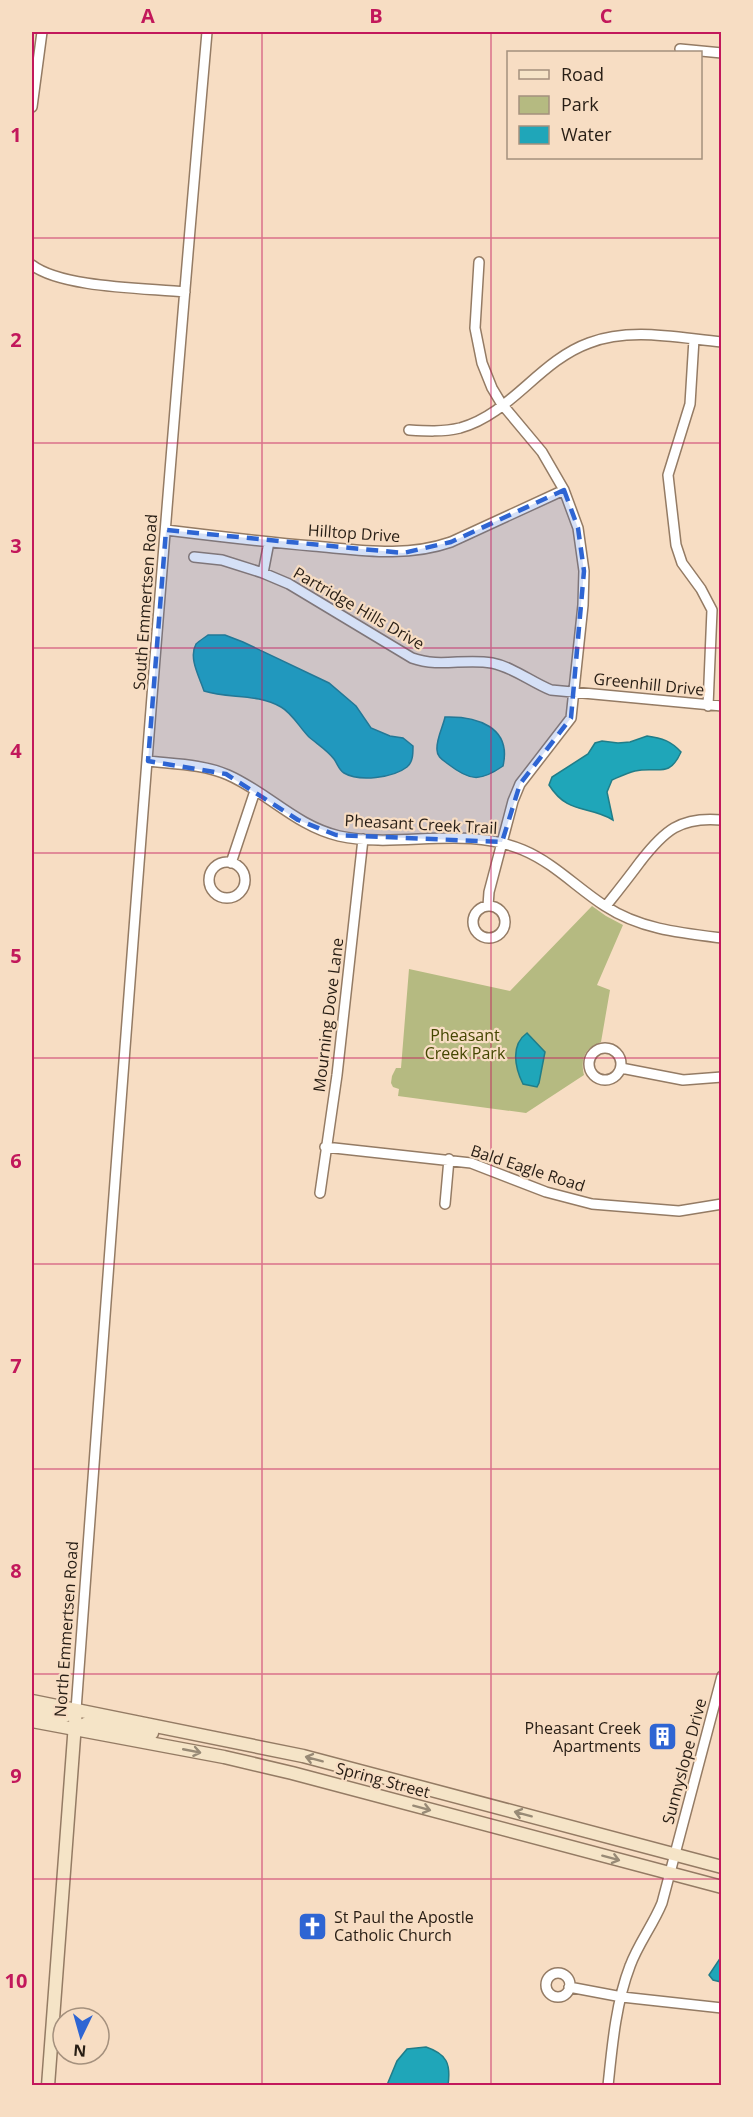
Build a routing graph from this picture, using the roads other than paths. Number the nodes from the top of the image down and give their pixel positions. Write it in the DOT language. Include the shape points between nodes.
graph roads {
  1 [pos="207,32"];
  2 [pos="38,34"];
  3 [pos="680,49"];
  4 [pos="701,51"];
  5 [pos="702,51"];
  6 [pos="722,53"];
  7 [pos="32,107"];
  8 [pos="479,262"];
  9 [pos="32,265"];
  10 [pos="184,292"];
  11 [pos="694,339"];
  12 [pos="722,342"];
  13 [pos="502,405"];
  14 [pos="409,430"];
  15 [pos="564,490"];
  16 [pos="166,530"];
  17 [pos="269,542"];
  18 [pos="194,557"];
  19 [pos="263,573"];
  20 [pos="574,692"];
  21 [pos="708,706"];
  22 [pos="722,706"];
  23 [pos="148,761"];
  24 [pos="255,791"];
  25 [pos="722,820"];
  26 [pos="363,840"];
  27 [pos="502,842"];
  28 [pos="231,862"];
  29 [pos="488,906"];
  30 [pos="606,906"];
  31 [pos="722,938"];
  32 [pos="621,1068"];
  33 [pos="722,1077"];
  34 [pos="325,1147"];
  35 [pos="449,1160"];
  36 [pos="116,1175"];
  37 [pos="320,1193"];
  38 [pos="445,1204"];
  39 [pos="722,1204"];
  40 [pos="722,1676"];
  41 [pos="32,1701"];
  42 [pos="76,1710"];
  43 [pos="32,1713"];
  44 [pos="32,1721"];
  45 [pos="75,1729"];
  46 [pos="173,1730"];
  47 [pos="170,1746"];
  48 [pos="393,1780"];
  49 [pos="387,1798"];
  50 [pos="555,1822"];
  51 [pos="549,1842"];
  52 [pos="675,1853"];
  53 [pos="722,1867"];
  54 [pos="670,1874"];
  55 [pos="722,1887"];
  56 [pos="569,1987"];
  57 [pos="622,1996"];
  58 [pos="722,2008"];
  59 [pos="48,2085"];
  60 [pos="608,2085"];
  1 -- 10 [label="street, South Emmertsen Road"];
  2 -- 7 [label="street"];
  3 -- 4 [label="street"];
  5 -- 6 [label="street"];
  8 -- 13 [label="street" via="474,311 477,346 487,379"];
  9 -- 10 [label="street" via="84,282"];
  10 -- 16 [label="street, South Emmertsen Road"];
  11 -- 12 [label="street"];
  11 -- 13 [label="street" via="644,334 591,342 562,355"];
  11 -- 21 [label="street" via="690,404 668,475 676,545 682,563 712,610"];
  13 -- 14 [label="street" via="480,420 458,428 434,432"];
  13 -- 15 [label="street" via="542,452"];
  15 -- 17 [label="street, Hilltop Drive" via="451,542 419,551 387,553"];
  15 -- 20 [label="street" via="578,528 584,571"];
  16 -- 17 [label="street, Hilltop Drive"];
  16 -- 23 [label="street, South Emmertsen Road"];
  17 -- 19 [label="street"];
  18 -- 19 [label="street, Partridge Hills Drive" via="222,560"];
  19 -- 20 [label="street, Partridge Hills Drive" via="289,584 412,658 428,664 494,663 552,690"];
  20 -- 21 [label="street, Greenhill Drive"];
  20 -- 27 [label="street" via="571,718 520,784"];
  21 -- 22 [label="street, Greenhill Drive"];
  23 -- 24 [label="street, Pheasant Creek Trail" via="213,770"];
  23 -- 36 [label="street, South Emmertsen Road"];
  24 -- 26 [label="street, Pheasant Creek Trail" via="315,828"];
  24 -- 28 [label="street"];
  25 -- 30 [label="street" via="695,820 668,831"];
  26 -- 27 [label="street, Pheasant Creek Trail" via="462,838"];
  26 -- 34 [label="street, Mourning Dove Lane" via="337,1075"];
  27 -- 29 [label="street"];
  27 -- 30 [label="street, Pheasant Creek Trail" via="550,865"];
  30 -- 31 [label="street, Pheasant Creek Trail" via="657,928"];
  32 -- 33 [label="street" via="683,1080"];
  34 -- 35 [label="street, Bald Eagle Road"];
  34 -- 37 [label="street, Mourning Dove Lane"];
  35 -- 38 [label="street"];
  35 -- 39 [label="street, Bald Eagle Road" via="471,1163 546,1192 592,1204 679,1211"];
  36 -- 42 [label="street, North Emmertsen Road"];
  40 -- 52 [label="street, Sunnyslope Drive"];
  41 -- 42 [label="main road, Spring Street"];
  42 -- 43 [label="main road" via="70,1716 60,1717"];
  42 -- 45 [label="main road, North Emmertsen Road"];
  42 -- 46 [label="main road, Spring Street"];
  44 -- 45 [label="main road, Spring Street"];
  45 -- 46 [label="main road" via="88,1722 161,1735"];
  45 -- 47 [label="main road, Spring Street"];
  45 -- 59 [label="main road, North Emmertsen Road"];
  46 -- 47 [label="main road"];
  48 -- 46 [label="main road, Spring Street, one-way"];
  47 -- 49 [label="main road, Spring Street, one-way"];
  48 -- 49 [label="main road"];
  50 -- 48 [label="main road, Spring Street, one-way"];
  49 -- 51 [label="main road, Spring Street, one-way"];
  50 -- 51 [label="main road"];
  50 -- 52 [label="main road, Spring Street"];
  51 -- 54 [label="main road, Spring Street, one-way"];
  52 -- 53 [label="main road, Spring Street"];
  52 -- 54 [label="street, Sunnyslope Drive"];
  54 -- 55 [label="main road, Spring Street"];
  54 -- 57 [label="street, Sunnyslope Drive" via="655,1920 629,1967"];
  56 -- 57 [label="street"];
  57 -- 58 [label="street"];
  57 -- 60 [label="street, Sunnyslope Drive"];
}
